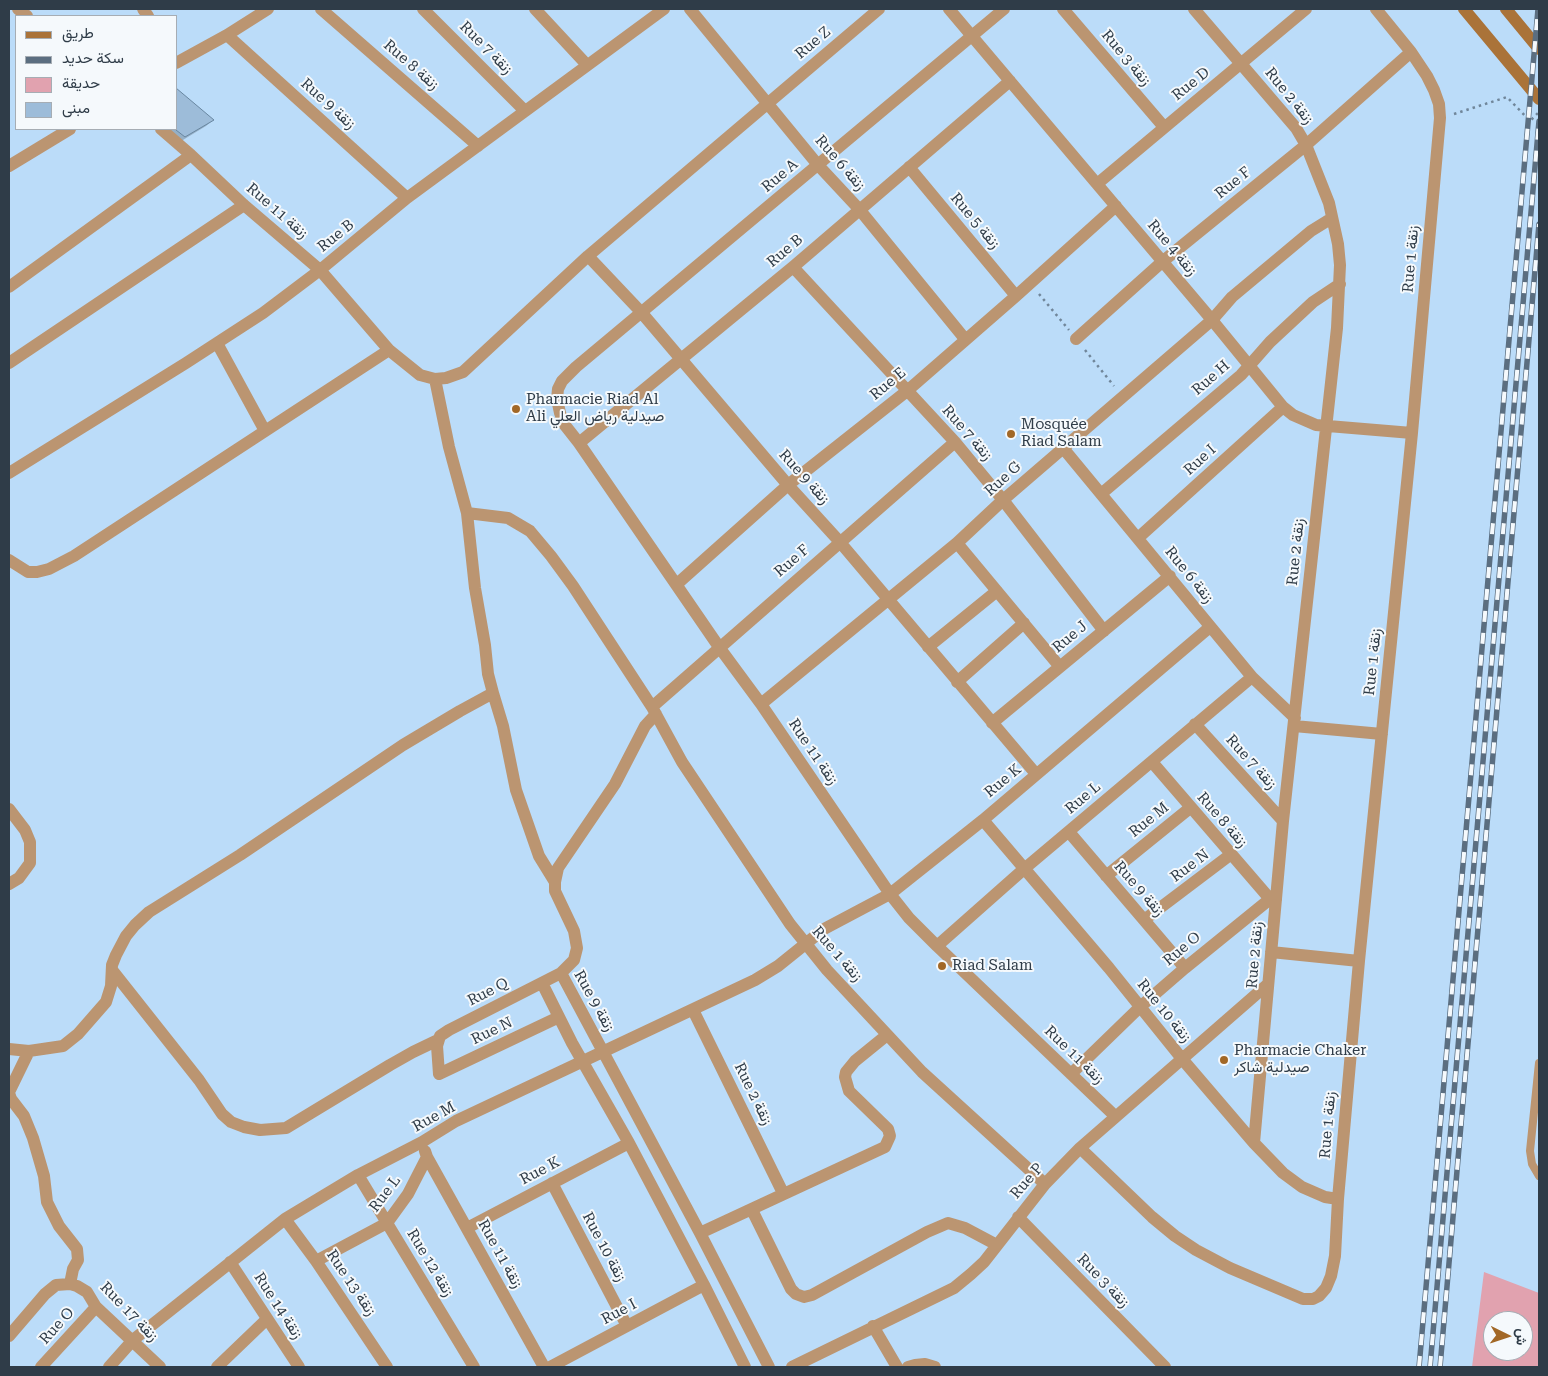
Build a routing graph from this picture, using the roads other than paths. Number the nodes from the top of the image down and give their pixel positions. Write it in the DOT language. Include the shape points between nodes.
graph roads {
  1 [pos="268,9"];
  2 [pos="322,9"];
  3 [pos="424,9"];
  4 [pos="535,9"];
  5 [pos="664,9"];
  6 [pos="690,9"];
  7 [pos="879,9"];
  8 [pos="949,9"];
  9 [pos="1004,9"];
  10 [pos="1063,9"];
  11 [pos="1194,9"];
  12 [pos="1306,9"];
  13 [pos="1376,9"];
  14 [pos="1464,9"];
  15 [pos="1506,9"];
  16 [pos="226,35"];
  17 [pos="971,35"];
  18 [pos="1539,49"];
  19 [pos="1411,52"];
  20 [pos="178,58"];
  21 [pos="1242,64"];
  22 [pos="587,65"];
  23 [pos="1010,81"];
  24 [pos="1539,99"];
  25 [pos="768,103"];
  26 [pos="525,111"];
  27 [pos="1164,127"];
  28 [pos="68,130"];
  29 [pos="162,130"];
  30 [pos="1306,145"];
  31 [pos="478,146"];
  32 [pos="191,154"];
  33 [pos="11,162"];
  34 [pos="818,165"];
  35 [pos="909,167"];
  36 [pos="1097,184"];
  37 [pos="407,198"];
  38 [pos="244,205"];
  39 [pos="1116,206"];
  40 [pos="859,209"];
  41 [pos="1332,218"];
  42 [pos="588,256"];
  43 [pos="1162,262"];
  44 [pos="792,267"];
  45 [pos="320,270"];
  46 [pos="1340,284"];
  47 [pos="9,287"];
  48 [pos="1016,296"];
  49 [pos="641,312"];
  50 [pos="1212,320"];
  51 [pos="965,339"];
  52 [pos="1076,339"];
  53 [pos="217,343"];
  54 [pos="389,350"];
  55 [pos="681,359"];
  56 [pos="9,363"];
  57 [pos="1250,366"];
  58 [pos="576,367"];
  59 [pos="435,379"];
  60 [pos="907,390"];
  61 [pos="1283,407"];
  62 [pos="1326,426"];
  63 [pos="266,432"];
  64 [pos="1412,433"];
  65 [pos="955,442"];
  66 [pos="579,443"];
  67 [pos="1063,448"];
  68 [pos="12,470"];
  69 [pos="788,485"];
  70 [pos="1100,494"];
  71 [pos="1003,500"];
  72 [pos="467,513"];
  73 [pos="1138,538"];
  74 [pos="840,541"];
  75 [pos="956,543"];
  76 [pos="9,560"];
  77 [pos="1170,576"];
  78 [pos="677,584"];
  79 [pos="997,591"];
  80 [pos="888,599"];
  81 [pos="1024,623"];
  82 [pos="1210,627"];
  83 [pos="1104,630"];
  84 [pos="719,647"];
  85 [pos="928,647"];
  86 [pos="1060,667"];
  87 [pos="1252,677"];
  88 [pos="957,682"];
  89 [pos="493,693"];
  90 [pos="761,704"];
  91 [pos="654,711"];
  92 [pos="1294,722"];
  93 [pos="992,723"];
  94 [pos="1195,724"];
  95 [pos="1382,734"];
  96 [pos="1152,762"];
  97 [pos="1036,774"];
  98 [pos="1190,808"];
  99 [pos="9,809"];
  100 [pos="983,820"];
  101 [pos="1283,821"];
  102 [pos="1068,832"];
  103 [pos="1230,855"];
  104 [pos="1024,869"];
  105 [pos="1106,876"];
  106 [pos="555,882"];
  107 [pos="9,884"];
  108 [pos="890,894"];
  109 [pos="1273,900"];
  110 [pos="1144,920"];
  111 [pos="806,944"];
  112 [pos="937,946"];
  113 [pos="1272,952"];
  114 [pos="1359,961"];
  115 [pos="1185,968"];
  116 [pos="112,970"];
  117 [pos="561,972"];
  118 [pos="542,983"];
  119 [pos="1268,984"];
  120 [pos="1140,1007"];
  121 [pos="693,1010"];
  122 [pos="559,1017"];
  123 [pos="887,1035"];
  124 [pos="438,1040"];
  125 [pos="9,1049"];
  126 [pos="29,1051"];
  127 [pos="603,1052"];
  128 [pos="1183,1060"];
  129 [pos="584,1062"];
  130 [pos="1539,1063"];
  131 [pos="1071,1074"];
  132 [pos="9,1092"];
  133 [pos="1115,1116"];
  134 [pos="422,1142"];
  135 [pos="629,1143"];
  136 [pos="1254,1143"];
  137 [pos="1080,1148"];
  138 [pos="427,1157"];
  139 [pos="358,1175"];
  140 [pos="1539,1176"];
  141 [pos="552,1183"];
  142 [pos="1045,1184"];
  143 [pos="783,1193"];
  144 [pos="1338,1199"];
  145 [pos="752,1210"];
  146 [pos="1018,1217"];
  147 [pos="285,1219"];
  148 [pos="387,1223"];
  149 [pos="467,1228"];
  150 [pos="700,1233"];
  151 [pos="997,1245"];
  152 [pos="316,1261"];
  153 [pos="230,1262"];
  154 [pos="70,1284"];
  155 [pos="704,1285"];
  156 [pos="96,1307"];
  157 [pos="267,1319"];
  158 [pos="627,1326"];
  159 [pos="873,1326"];
  160 [pos="9,1336"];
  161 [pos="133,1340"];
  162 [pos="224,1365"];
  163 [pos="41,1367"];
  164 [pos="109,1367"];
  165 [pos="160,1367"];
  166 [pos="299,1367"];
  167 [pos="387,1367"];
  168 [pos="474,1367"];
  169 [pos="544,1367"];
  170 [pos="550,1367"];
  171 [pos="745,1367"];
  172 [pos="769,1367"];
  173 [pos="792,1367"];
  174 [pos="897,1367"];
  175 [pos="908,1367"];
  176 [pos="935,1367"];
  177 [pos="1165,1367"];
  1 -- 16 [label="street"];
  2 -- 31 [label="street, Rue 8 زنقة"];
  3 -- 26 [label="street, Rue 7 زنقة"];
  4 -- 22 [label="street"];
  5 -- 22 [label="street, Rue B"];
  6 -- 25 [label="street, Rue 6 زنقة"];
  7 -- 25 [label="street, Rue Z"];
  8 -- 17 [label="street, Rue 4 زنقة"];
  9 -- 17 [label="street, Rue A"];
  10 -- 27 [label="street, Rue 3 زنقة"];
  11 -- 21 [label="street, Rue 2 زنقة"];
  12 -- 21 [label="street, Rue D"];
  13 -- 19 [label="street, Rue 1 زنقة"];
  14 -- 24 [label="main road"];
  15 -- 18 [label="main road"];
  16 -- 20 [label="street"];
  16 -- 37 [label="street, Rue 9 زنقة"];
  17 -- 23 [label="street, Rue 4 زنقة"];
  17 -- 34 [label="street, Rue A"];
  19 -- 30 [label="street, Rue F"];
  19 -- 64 [label="street, Rue 1 زنقة" via="1434,90 1440,118"];
  21 -- 27 [label="street, Rue D"];
  21 -- 30 [label="street, Rue 2 زنقة" via="1296,128"];
  22 -- 26 [label="street, Rue B"];
  23 -- 35 [label="street, Rue B"];
  23 -- 36 [label="street, Rue 4 زنقة"];
  25 -- 34 [label="street, Rue 6 زنقة"];
  25 -- 42 [label="street"];
  26 -- 31 [label="street, Rue B"];
  27 -- 36 [label="street, Rue D"];
  28 -- 33 [label="street"];
  29 -- 32 [label="street, Rue 11 زنقة"];
  30 -- 41 [label="street, Rue 2 زنقة"];
  30 -- 43 [label="street, Rue F"];
  31 -- 37 [label="street, Rue B"];
  32 -- 38 [label="street, Rue 11 زنقة"];
  32 -- 47 [label="street"];
  34 -- 40 [label="street, Rue 6 زنقة"];
  34 -- 49 [label="street, Rue A"];
  35 -- 40 [label="street, Rue B"];
  35 -- 48 [label="street, Rue 5 زنقة"];
  36 -- 39 [label="street, Rue 4 زنقة"];
  37 -- 45 [label="street, Rue B"];
  38 -- 45 [label="street, Rue 11 زنقة"];
  38 -- 56 [label="street"];
  39 -- 43 [label="street, Rue 4 زنقة"];
  39 -- 48 [label="street, Rue E"];
  40 -- 44 [label="street, Rue B"];
  40 -- 51 [label="street, Rue 6 زنقة"];
  41 -- 46 [label="street, Rue 2 زنقة" via="1338,244"];
  41 -- 50 [label="street, Rue G" via="1311,231 1232,297"];
  42 -- 49 [label="street, Rue 9 زنقة"];
  42 -- 59 [label="street" via="463,372"];
  43 -- 50 [label="street, Rue 4 زنقة"];
  43 -- 52 [label="street, Rue F"];
  44 -- 55 [label="street, Rue B"];
  44 -- 60 [label="street, Rue 7 زنقة"];
  45 -- 53 [label="street, Rue B"];
  45 -- 54 [label="street, Rue 11 زنقة"];
  46 -- 57 [label="street, Rue H" via="1313,302 1270,342"];
  46 -- 62 [label="street, Rue 2 زنقة"];
  48 -- 51 [label="street, Rue E"];
  49 -- 55 [label="street, Rue 9 زنقة"];
  49 -- 58 [label="street, Rue A"];
  50 -- 57 [label="street, Rue 4 زنقة"];
  50 -- 67 [label="street, Rue G"];
  51 -- 60 [label="street, Rue E"];
  53 -- 63 [label="street"];
  53 -- 68 [label="street, Rue B"];
  54 -- 59 [label="street, Rue 11 زنقة" via="420,375"];
  54 -- 63 [label="street"];
  55 -- 66 [label="street, Rue B"];
  55 -- 69 [label="street, Rue 9 زنقة"];
  57 -- 61 [label="street, Rue 4 زنقة"];
  57 -- 70 [label="street, Rue H"];
  58 -- 66 [label="street, Rue 11 زنقة" via="562,382 557,400 564,424"];
  59 -- 72 [label="street"];
  60 -- 65 [label="street, Rue 7 زنقة"];
  60 -- 69 [label="street, Rue E"];
  61 -- 62 [label="street, Rue 4 زنقة" via="1304,421"];
  61 -- 73 [label="street, Rue I"];
  62 -- 64 [label="street, Rue 4 زنقة"];
  62 -- 92 [label="street, Rue 2 زنقة"];
  63 -- 76 [label="street" via="74,556 37,572 28,572"];
  64 -- 95 [label="street, Rue 1 زنقة"];
  65 -- 71 [label="street, Rue 7 زنقة"];
  65 -- 74 [label="street, Rue F"];
  66 -- 78 [label="street, Rue 11 زنقة"];
  67 -- 70 [label="street, Rue 6 زنقة"];
  67 -- 71 [label="street, Rue G"];
  69 -- 74 [label="street, Rue 9 زنقة"];
  69 -- 78 [label="street, Rue E"];
  70 -- 73 [label="street, Rue 6 زنقة"];
  71 -- 75 [label="street, Rue G"];
  71 -- 83 [label="street, Rue 7 زنقة"];
  72 -- 89 [label="street" via="475,588"];
  72 -- 91 [label="street, Rue 1 زنقة" via="508,518 530,531 573,586"];
  73 -- 77 [label="street, Rue 6 زنقة"];
  74 -- 80 [label="street, Rue 9 زنقة"];
  74 -- 84 [label="street, Rue F"];
  75 -- 79 [label="street"];
  75 -- 80 [label="street, Rue G"];
  77 -- 82 [label="street, Rue 6 زنقة"];
  77 -- 83 [label="street, Rue J"];
  78 -- 84 [label="street, Rue 11 زنقة"];
  79 -- 81 [label="street"];
  79 -- 85 [label="street"];
  80 -- 85 [label="street, Rue 9 زنقة"];
  80 -- 90 [label="street, Rue G"];
  81 -- 86 [label="street"];
  81 -- 88 [label="street"];
  82 -- 87 [label="street, Rue 6 زنقة"];
  82 -- 97 [label="street, Rue K"];
  83 -- 86 [label="street, Rue J"];
  84 -- 90 [label="street, Rue 11 زنقة"];
  84 -- 91 [label="street, Rue F"];
  85 -- 88 [label="street, Rue 9 زنقة"];
  86 -- 93 [label="street, Rue J"];
  87 -- 92 [label="street, Rue 6 زنقة"];
  87 -- 94 [label="street, Rue L"];
  88 -- 93 [label="street, Rue 9 زنقة"];
  89 -- 106 [label="street" via="516,790 539,856"];
  89 -- 116 [label="street" via="403,745 150,912 126,936"];
  90 -- 108 [label="street, Rue 11 زنقة"];
  91 -- 106 [label="street, Rue F" via="615,784 560,863"];
  91 -- 111 [label="street, Rue 1 زنقة" via="682,762"];
  92 -- 95 [label="street"];
  92 -- 101 [label="street, Rue 2 زنقة"];
  93 -- 97 [label="street, Rue 9 زنقة"];
  94 -- 96 [label="street, Rue L"];
  94 -- 101 [label="street, Rue 7 زنقة"];
  95 -- 114 [label="street, Rue 1 زنقة"];
  96 -- 98 [label="street, Rue 8 زنقة"];
  96 -- 102 [label="street, Rue L"];
  97 -- 100 [label="street, Rue K"];
  98 -- 103 [label="street, Rue 8 زنقة"];
  98 -- 105 [label="street, Rue M"];
  99 -- 107 [label="street" via="30,842 30,863 19,878"];
  100 -- 104 [label="street, Rue 10 زنقة"];
  100 -- 108 [label="street, Rue K"];
  101 -- 109 [label="street, Rue 2 زنقة"];
  102 -- 104 [label="street, Rue L"];
  102 -- 105 [label="street, Rue 9 زنقة"];
  103 -- 109 [label="street, Rue 8 زنقة"];
  103 -- 110 [label="street, Rue N"];
  104 -- 112 [label="street, Rue L"];
  104 -- 120 [label="street, Rue 10 زنقة"];
  105 -- 110 [label="street, Rue 9 زنقة"];
  106 -- 117 [label="street" via="557,897 574,931 577,948 574,960"];
  108 -- 111 [label="street, Rue K" via="824,929"];
  108 -- 112 [label="street, Rue 11 زنقة"];
  109 -- 113 [label="street, Rue 2 زنقة"];
  109 -- 115 [label="street, Rue O"];
  110 -- 115 [label="street, Rue 9 زنقة"];
  111 -- 121 [label="street, Rue M" via="770,971"];
  111 -- 123 [label="street, Rue 1 زنقة"];
  112 -- 131 [label="street, Rue 11 زنقة"];
  113 -- 114 [label="street"];
  113 -- 119 [label="street, Rue 2 زنقة"];
  114 -- 144 [label="street, Rue 1 زنقة"];
  115 -- 120 [label="street, Rue O"];
  116 -- 124 [label="street" via="222,1114 244,1127 260,1130 286,1128"];
  116 -- 126 [label="street" via="106,1002 78,1034 63,1046"];
  117 -- 118 [label="street, Rue 9 زنقة"];
  117 -- 127 [label="street, Rue 9 زنقة"];
  118 -- 122 [label="street"];
  118 -- 124 [label="street, Rue Q" via="449,1030"];
  119 -- 128 [label="street, Rue P"];
  119 -- 136 [label="street, Rue 2 زنقة"];
  120 -- 128 [label="street, Rue 10 زنقة"];
  120 -- 131 [label="street, Rue O"];
  121 -- 127 [label="street, Rue M"];
  121 -- 143 [label="street, Rue 2 زنقة"];
  122 -- 124 [label="street, Rue N" via="439,1074"];
  122 -- 129 [label="street"];
  123 -- 142 [label="street, Rue 1 زنقة" via="922,1072"];
  123 -- 143 [label="street" via="855,1061 845,1077 849,1091 888,1129 887,1145"];
  125 -- 126 [label="street"];
  126 -- 132 [label="street"];
  127 -- 129 [label="street, Rue M"];
  127 -- 150 [label="street, Rue 9 زنقة"];
  128 -- 133 [label="street, Rue P"];
  128 -- 136 [label="street, Rue 10 زنقة"];
  129 -- 134 [label="street, Rue M" via="456,1121"];
  129 -- 135 [label="street"];
  130 -- 140 [label="lane" via="1530,1151 1532,1164"];
  131 -- 133 [label="street, Rue 11 زنقة"];
  132 -- 154 [label="street" via="33,1138 44,1176 47,1202 59,1226 77,1249 78,1260"];
  133 -- 137 [label="street, Rue P"];
  134 -- 138 [label="street"];
  134 -- 139 [label="street, Rue M"];
  135 -- 141 [label="street, Rue K"];
  135 -- 155 [label="street"];
  136 -- 144 [label="street, Rue 10 زنقة" via="1283,1173 1302,1187 1325,1198"];
  137 -- 142 [label="street, Rue P"];
  137 -- 144 [label="street, Rue 1 زنقة" via="1175,1236 1230,1268 1303,1300 1320,1296 1331,1276"];
  138 -- 148 [label="street, Rue L" via="408,1194"];
  138 -- 149 [label="street, Rue 11 زنقة"];
  139 -- 147 [label="street, Rue M"];
  139 -- 148 [label="street, Rue 12 زنقة"];
  141 -- 149 [label="street, Rue K"];
  141 -- 158 [label="street, Rue 10 زنقة"];
  142 -- 146 [label="street, Rue P"];
  143 -- 145 [label="street"];
  145 -- 150 [label="street"];
  145 -- 151 [label="street" via="791,1289 804,1297 941,1225 952,1223"];
  146 -- 151 [label="street, Rue P"];
  146 -- 177 [label="street, Rue 3 زنقة"];
  147 -- 152 [label="street, Rue 13 زنقة"];
  147 -- 153 [label="street, Rue M"];
  148 -- 152 [label="street, Rue L"];
  148 -- 168 [label="street, Rue 12 زنقة"];
  149 -- 169 [label="street, Rue 11 زنقة"];
  150 -- 172 [label="street, Rue 9 زنقة"];
  151 -- 159 [label="street, Rue P" via="972,1274 954,1288"];
  152 -- 167 [label="street, Rue 13 زنقة"];
  153 -- 157 [label="street, Rue 14 زنقة"];
  153 -- 161 [label="street, Rue M"];
  154 -- 156 [label="street, Rue 17 زنقة" via="87,1292"];
  154 -- 160 [label="street" via="56,1285 45,1294"];
  155 -- 158 [label="street, Rue I"];
  155 -- 171 [label="street"];
  156 -- 161 [label="street, Rue 17 زنقة"];
  156 -- 163 [label="street, Rue O"];
  157 -- 162 [label="street"];
  157 -- 166 [label="street, Rue 14 زنقة"];
  158 -- 170 [label="street, Rue I"];
  159 -- 173 [label="street, Rue P"];
  159 -- 174 [label="street"];
  161 -- 164 [label="street, Rue M"];
  161 -- 165 [label="street, Rue 17 زنقة"];
  175 -- 176 [label="street" via="925,1364"];
}
